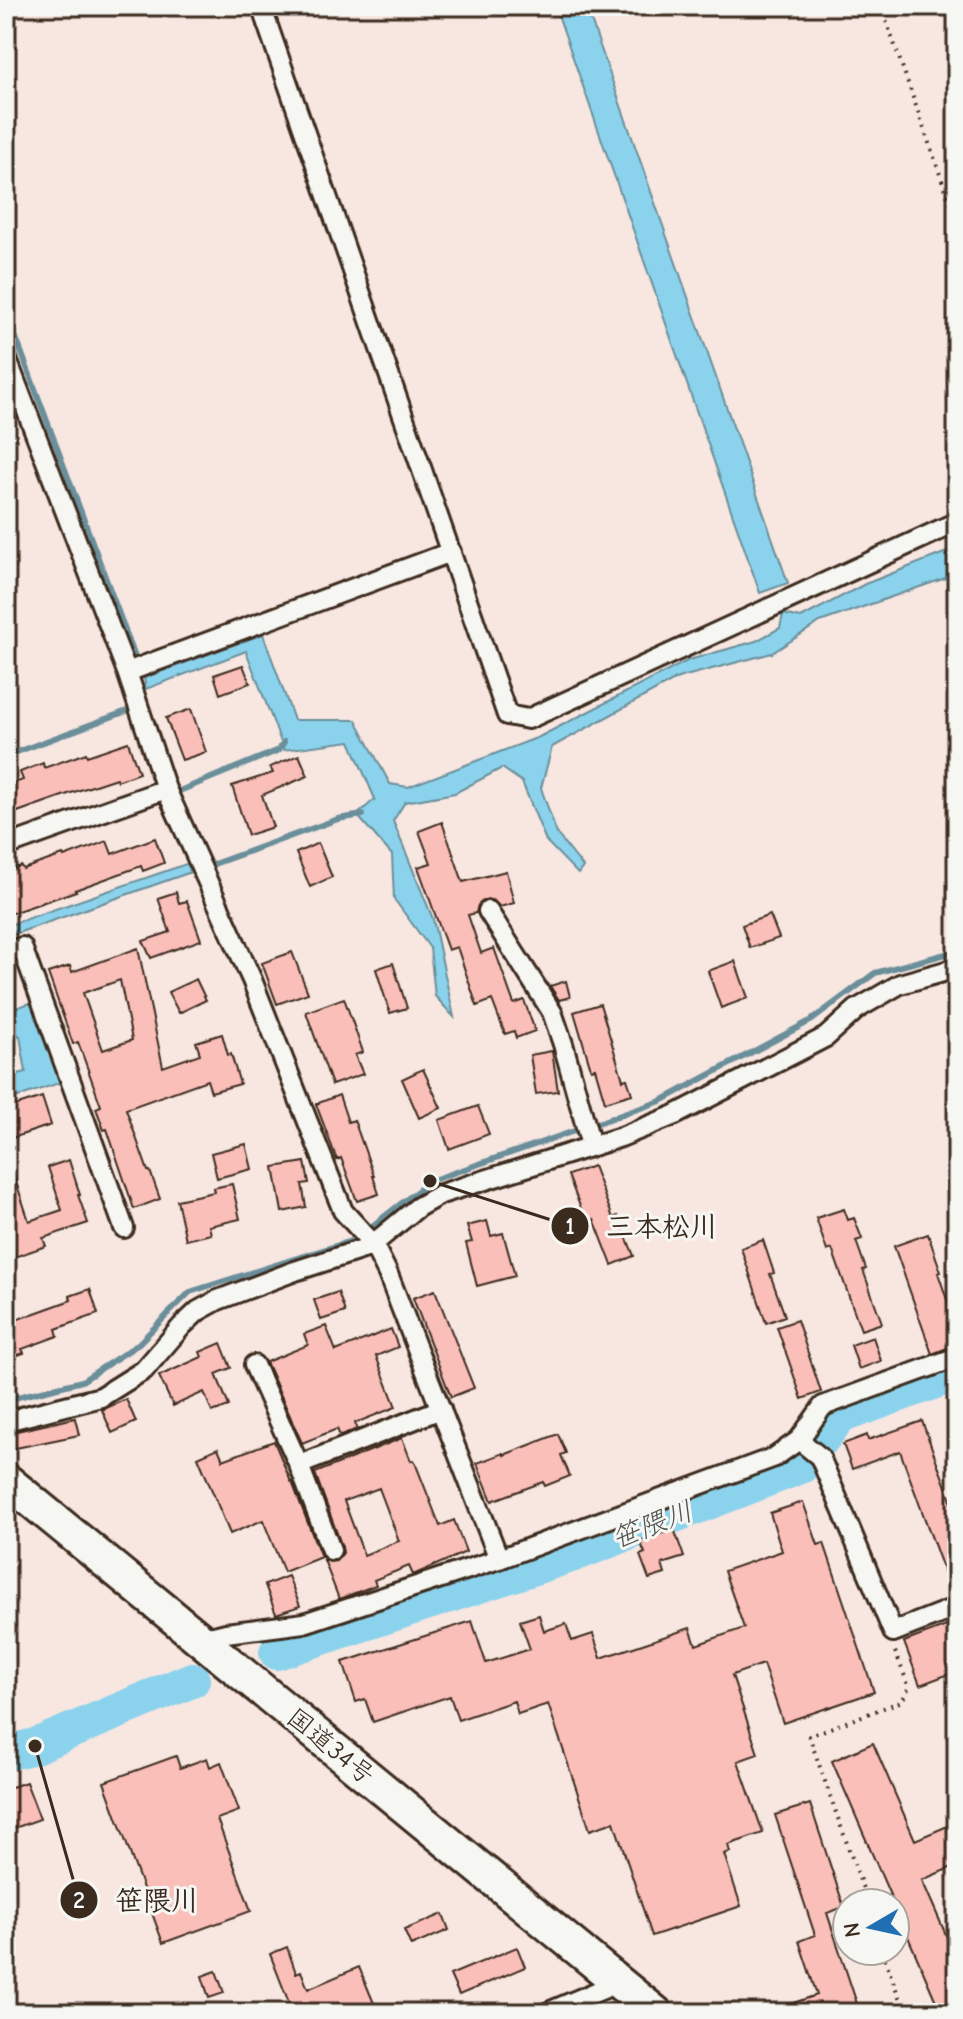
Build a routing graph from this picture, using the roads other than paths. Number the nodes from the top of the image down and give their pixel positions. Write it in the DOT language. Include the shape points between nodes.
graph roads {
  1 [pos="261,6"];
  2 [pos="6,357"];
  3 [pos="957,522"];
  4 [pos="451,552"];
  5 [pos="127,672"];
  6 [pos="166,789"];
  7 [pos="6,846"];
  8 [pos="488,911"];
  9 [pos="6,953"];
  10 [pos="957,968"];
  11 [pos="591,1145"];
  12 [pos="124,1228"];
  13 [pos="373,1244"];
  14 [pos="957,1357"];
  15 [pos="254,1365"];
  16 [pos="441,1409"];
  17 [pos="6,1421"];
  18 [pos="799,1440"];
  19 [pos="299,1465"];
  20 [pos="6,1480"];
  21 [pos="331,1550"];
  22 [pos="499,1559"];
  23 [pos="957,1607"];
  24 [pos="201,1639"];
  25 [pos="615,1979"];
  26 [pos="546,2013"];
  27 [pos="656,2013"];
  1 -- 4 [label="street"];
  2 -- 5 [label="street"];
  3 -- 4 [label="street" via="528,719 507,715"];
  4 -- 5 [label="street"];
  5 -- 6 [label="street"];
  6 -- 7 [label="street"];
  6 -- 13 [label="street" via="252,980 343,1211"];
  8 -- 11 [label="street" via="552,1012"];
  9 -- 12 [label="street" via="22,947"];
  10 -- 11 [label="street" via="900,984 857,1009 826,1037 675,1115"];
  11 -- 13 [label="street" via="441,1194"];
  13 -- 16 [label="street"];
  13 -- 17 [label="street" via="198,1311 144,1370 101,1397"];
  14 -- 18 [label="street" via="823,1406"];
  15 -- 19 [label="street"];
  16 -- 19 [label="street"];
  16 -- 22 [label="street"];
  18 -- 22 [label="street" via="775,1457"];
  18 -- 23 [label="street" via="820,1457 893,1632"];
  19 -- 21 [label="street"];
  20 -- 24 [label="highway, 国道34号"];
  22 -- 24 [label="street" via="304,1623"];
  24 -- 25 [label="highway, 国道34号"];
  25 -- 26 [label="street"];
  25 -- 27 [label="highway, 国道34号"];
}
